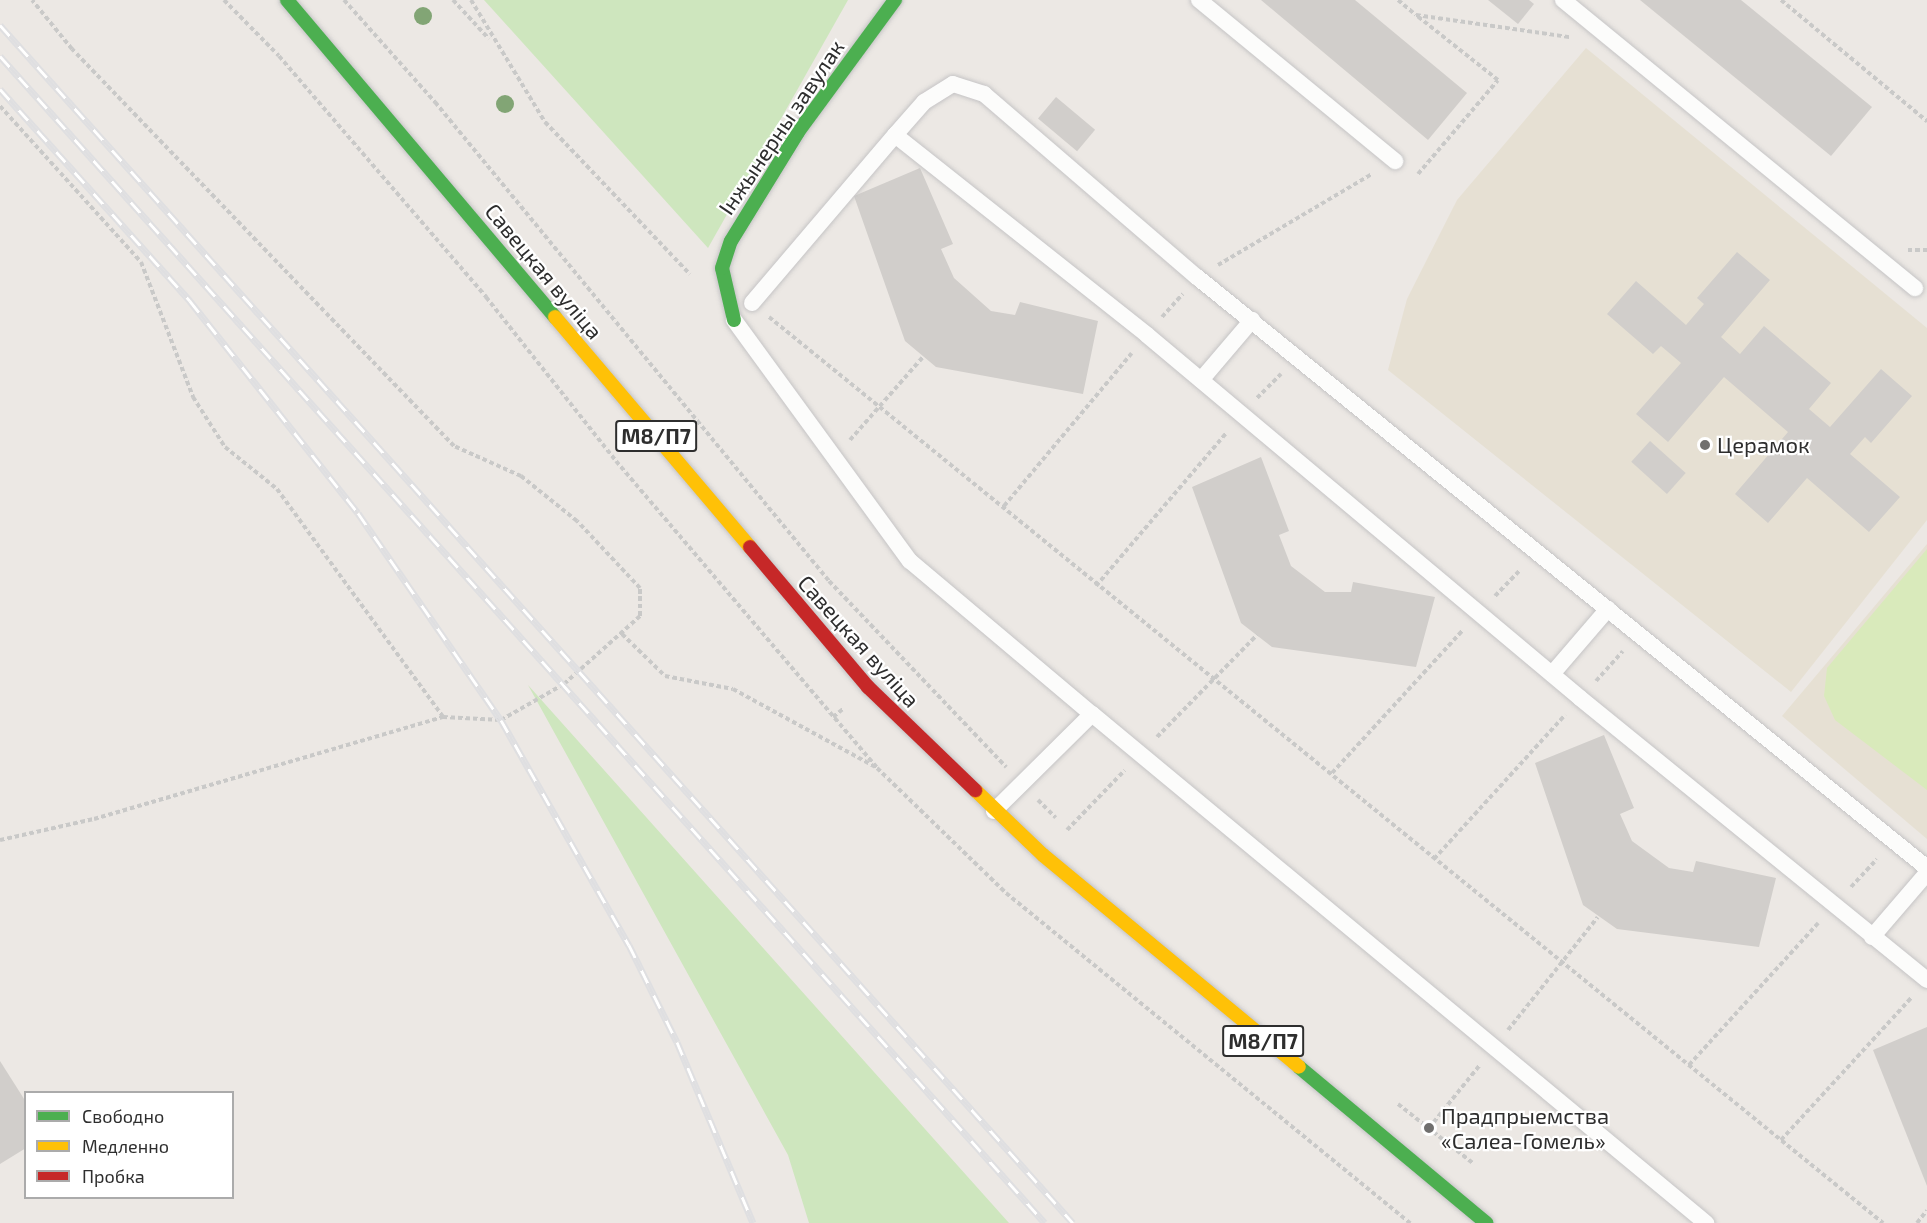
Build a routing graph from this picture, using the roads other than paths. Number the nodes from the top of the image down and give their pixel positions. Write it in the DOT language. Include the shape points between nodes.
graph roads {
  1 [pos="287,0"];
  2 [pos="895,0"];
  3 [pos="1199,0"];
  4 [pos="1563,0"];
  5 [pos="895,135"];
  6 [pos="1395,161"];
  7 [pos="1915,288"];
  8 [pos="752,303"];
  9 [pos="734,320"];
  10 [pos="1252,320"];
  11 [pos="1201,380"];
  12 [pos="1608,609"];
  13 [pos="1552,674"];
  14 [pos="1092,714"];
  15 [pos="994,811"];
  16 [pos="1927,868"];
  17 [pos="1927,873"];
  18 [pos="1872,937"];
  19 [pos="1923,984"];
  20 [pos="1486,1223"];
  21 [pos="1706,1223"];
  1 -- 15 [label="main road, Савецкая вуліца / М8/П7" via="868,687"];
  2 -- 9 [label="main road, Інжынерны завулак" via="798,132 731,241 722,268"];
  3 -- 6 [label="lane"];
  4 -- 7 [label="lane"];
  5 -- 8 [label="lane"];
  5 -- 10 [label="lane" via="924,102 953,84 984,94"];
  5 -- 11 [label="lane"];
  9 -- 14 [label="lane" via="910,561"];
  10 -- 11 [label="lane"];
  10 -- 12 [label="lane"];
  11 -- 13 [label="lane"];
  12 -- 13 [label="lane"];
  12 -- 16 [label="lane"];
  13 -- 18 [label="lane"];
  14 -- 15 [label="lane"];
  14 -- 21 [label="lane"];
  15 -- 20 [label="main road, Савецкая вуліца / М8/П7" via="1174,968"];
  17 -- 18 [label="lane"];
  18 -- 19 [label="lane"];
}
